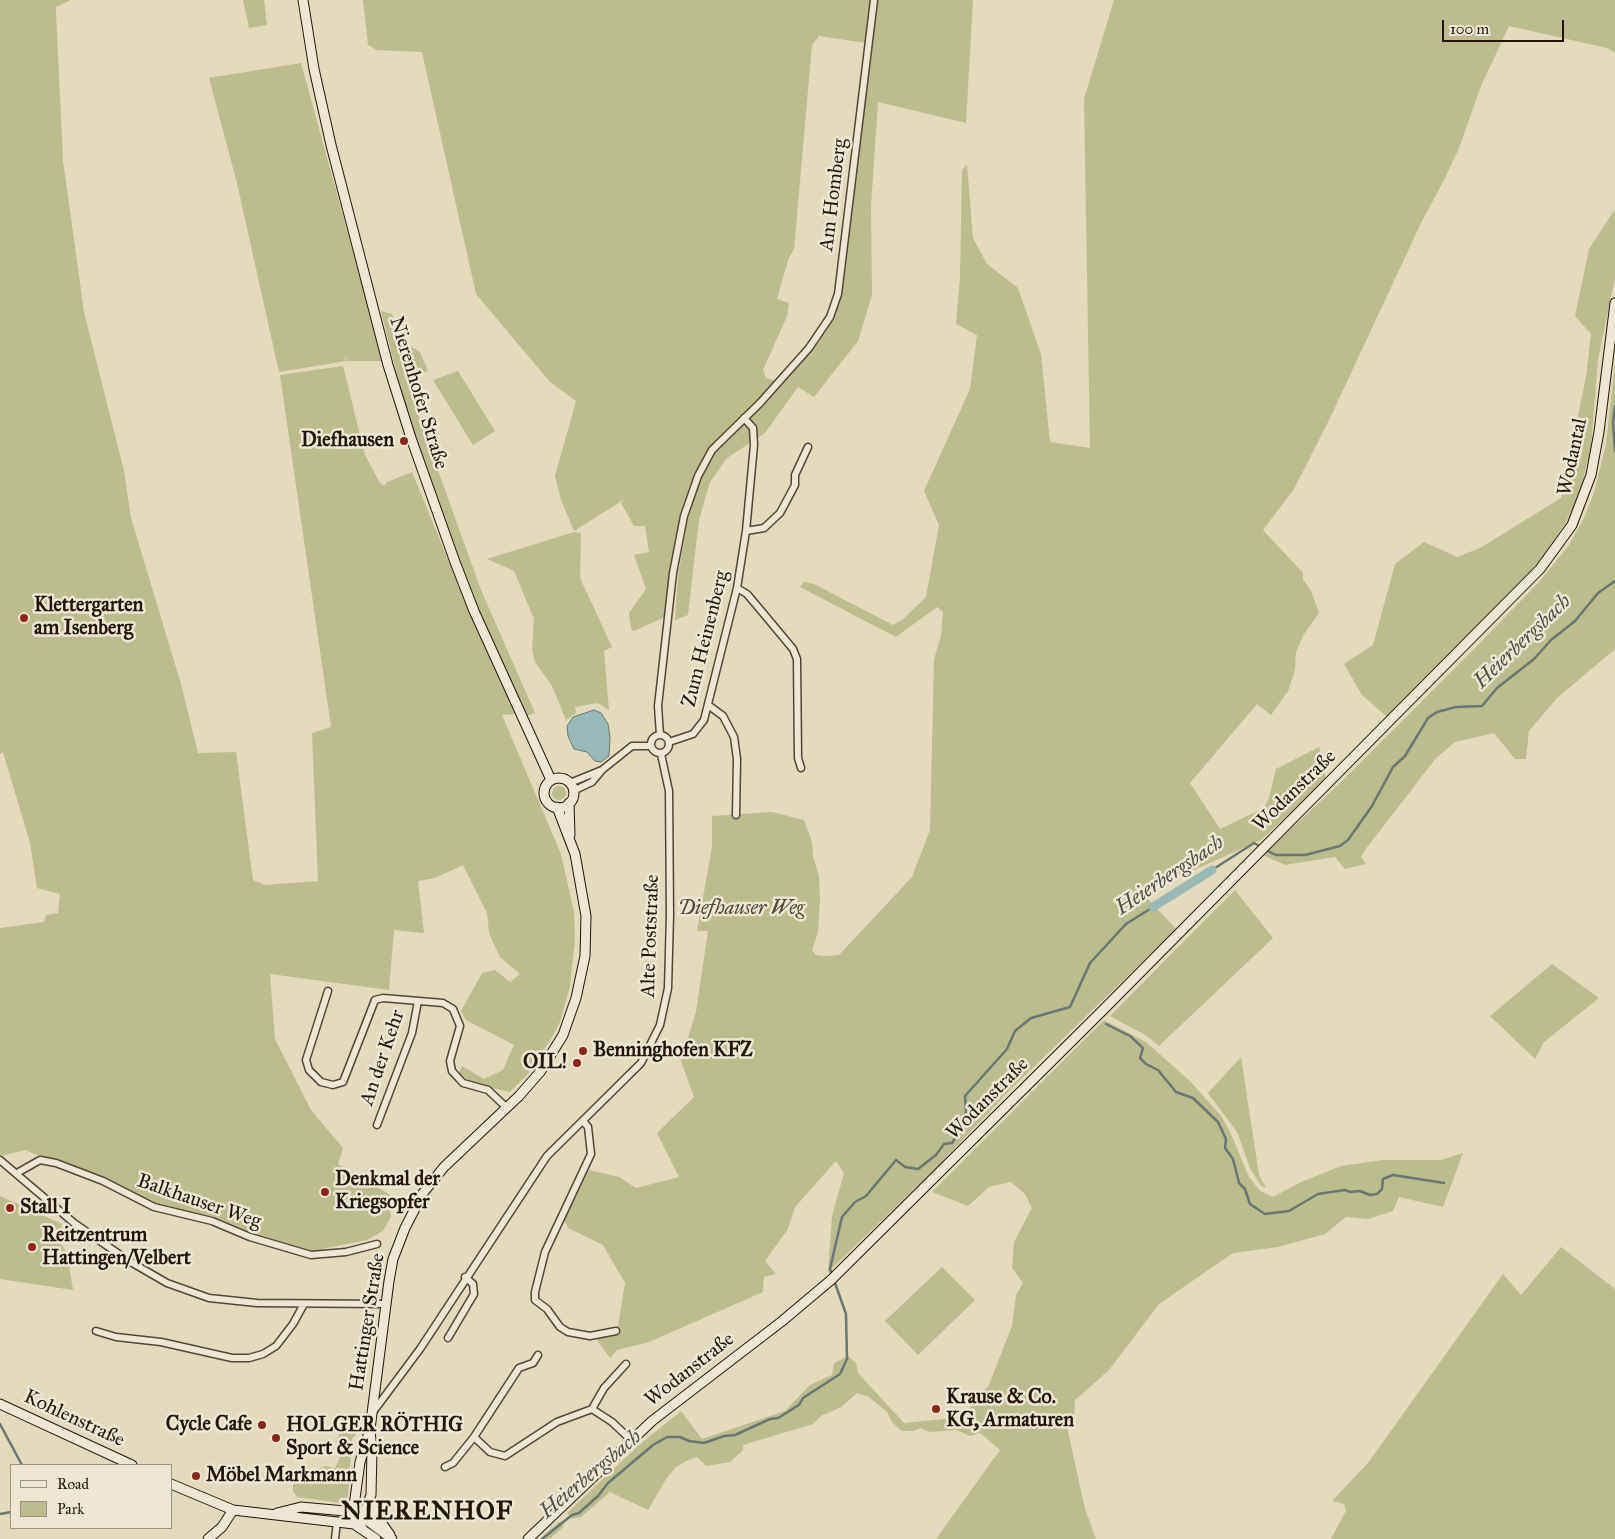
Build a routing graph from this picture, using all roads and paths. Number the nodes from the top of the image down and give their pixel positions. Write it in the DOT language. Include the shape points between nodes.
graph roads {
  1 [pos="303,0"];
  2 [pos="874,0"];
  3 [pos="1615,303"];
  4 [pos="744,418"];
  5 [pos="808,447"];
  6 [pos="746,531"];
  7 [pos="737,588"];
  8 [pos="1451,661"];
  9 [pos="708,705"];
  10 [pos="660,735"];
  11 [pos="669,742"];
  12 [pos="651,746"];
  13 [pos="661,754"];
  14 [pos="801,768"];
  15 [pos="551,780"];
  16 [pos="571,787"];
  17 [pos="569,803"];
  18 [pos="557,807"];
  19 [pos="736,815"];
  20 [pos="570,836"];
  21 [pos="328,991"];
  22 [pos="418,1001"];
  23 [pos="507,1108"];
  24 [pos="583,1121"];
  25 [pos="377,1125"];
  26 [pos="0,1160"];
  27 [pos="16,1174"];
  28 [pos="377,1244"];
  29 [pos="465,1277"];
  30 [pos="304,1304"];
  31 [pos="386,1304"];
  32 [pos="96,1331"];
  33 [pos="616,1331"];
  34 [pos="448,1338"];
  35 [pos="538,1355"];
  36 [pos="626,1364"];
  37 [pos="0,1404"];
  38 [pos="592,1409"];
  39 [pos="372,1413"];
  40 [pos="370,1429"];
  41 [pos="474,1437"];
  42 [pos="632,1440"];
  43 [pos="130,1464"];
  44 [pos="445,1467"];
  45 [pos="172,1484"];
  46 [pos="370,1500"];
  47 [pos="233,1510"];
  48 [pos="277,1513"];
  49 [pos="357,1515"];
  50 [pos="340,1522"];
  51 [pos="362,1528"];
  52 [pos="208,1539"];
  53 [pos="335,1539"];
  54 [pos="376,1539"];
  55 [pos="393,1539"];
  56 [pos="528,1539"];
  1 -- 15 [label="main road, Nierenhofer Straße" via="331,145 388,365 411,438 474,611"];
  2 -- 4 [label="street, Am Homberg" via="838,294 830,317 809,348"];
  3 -- 8 [label="main road, Wodantal" via="1594,462 1578,513 1540,569"];
  4 -- 6 [label="street, Zum Heinenberg" via="751,423 754,433"];
  4 -- 10 [label="street" via="712,450 698,476 684,516 673,573 658,706"];
  5 -- 6 [label="street" via="795,475 795,485 780,512 764,528"];
  6 -- 7 [label="street, Zum Heinenberg"];
  7 -- 9 [label="street, Zum Heinenberg"];
  7 -- 14 [label="street" via="758,607 793,649 797,659 798,758"];
  8 -- 42 [label="main road, Wodanstraße" via="831,1280"];
  9 -- 11 [label="street, Zum Heinenberg" via="704,720 693,734"];
  9 -- 19 [label="street" via="722,716 734,736"];
  10 -- 11 [label="street"];
  10 -- 12 [label="street" via="652,740"];
  11 -- 13 [label="street" via="667,751"];
  12 -- 13 [label="street" via="653,751"];
  12 -- 16 [label="street" via="632,746 592,782"];
  13 -- 24 [label="street, Alte Poststraße" via="669,791 667,997 660,1025 641,1062"];
  15 -- 16 [label="main road" via="560,778"];
  15 -- 18 [label="main road" via="544,796 549,804"];
  16 -- 17 [label="main road"];
  17 -- 18 [label="main road"];
  17 -- 20 [label="main road, Hattinger Straße"];
  18 -- 20 [label="main road, Hattinger Straße"];
  20 -- 23 [label="main road, Hattinger Straße" via="581,878 586,916 580,982 566,1027 553,1052"];
  21 -- 22 [label="street, An der Kehr" via="306,1060 312,1074 329,1085 343,1082 373,1001 378,998"];
  22 -- 23 [label="street, An der Kehr" via="443,1003 453,1009 460,1026 450,1061 452,1071 463,1083 488,1090"];
  22 -- 25 [label="street, An der Kehr" via="412,1033"];
  23 -- 31 [label="main road, Hattinger Straße" via="454,1157 418,1202 393,1259"];
  24 -- 29 [label="street, Alte Poststraße" via="547,1156"];
  24 -- 33 [label="street" via="588,1127 591,1154 545,1252 534,1292 535,1300 568,1332 590,1336"];
  26 -- 27 [label="street"];
  27 -- 28 [label="street, Balkhauser Weg" via="40,1160 56,1162 103,1181 154,1208 212,1221 250,1237 311,1255 346,1252"];
  27 -- 30 [label="street" via="74,1223 167,1283 209,1298"];
  29 -- 34 [label="street" via="473,1284 474,1294"];
  29 -- 39 [label="street, Alte Poststraße" via="420,1349"];
  30 -- 31 [label="street"];
  30 -- 32 [label="street" via="276,1346 249,1358 232,1358"];
  31 -- 39 [label="main road, Hattinger Straße"];
  35 -- 41 [label="street" via="533,1363 519,1368"];
  36 -- 38 [label="street" via="604,1388"];
  37 -- 43 [label="main road, Kohlenstraße"];
  38 -- 41 [label="street" via="557,1422 505,1456 490,1452"];
  38 -- 42 [label="street"];
  39 -- 40 [label="main road, Hattinger Straße"];
  40 -- 46 [label="main road, Hattinger Straße"];
  40 -- 49 [label="main road, Hattinger Straße" via="360,1462"];
  41 -- 44 [label="street" via="453,1463"];
  42 -- 56 [label="main road, Wodanstraße"];
  45 -- 47 [label="main road"];
  46 -- 49 [label="main road, Hattinger Straße"];
  46 -- 55 [label="main road, Hattinger Straße"];
  47 -- 48 [label="main road"];
  47 -- 52 [label="main road" via="222,1527"];
  48 -- 49 [label="main road" via="301,1507 338,1509"];
  48 -- 50 [label="main road"];
  49 -- 50 [label="main road"];
  49 -- 51 [label="main road"];
  49 -- 55 [label="main road"];
  50 -- 51 [label="main road"];
  50 -- 53 [label="street"];
  51 -- 54 [label="main road"];
}
